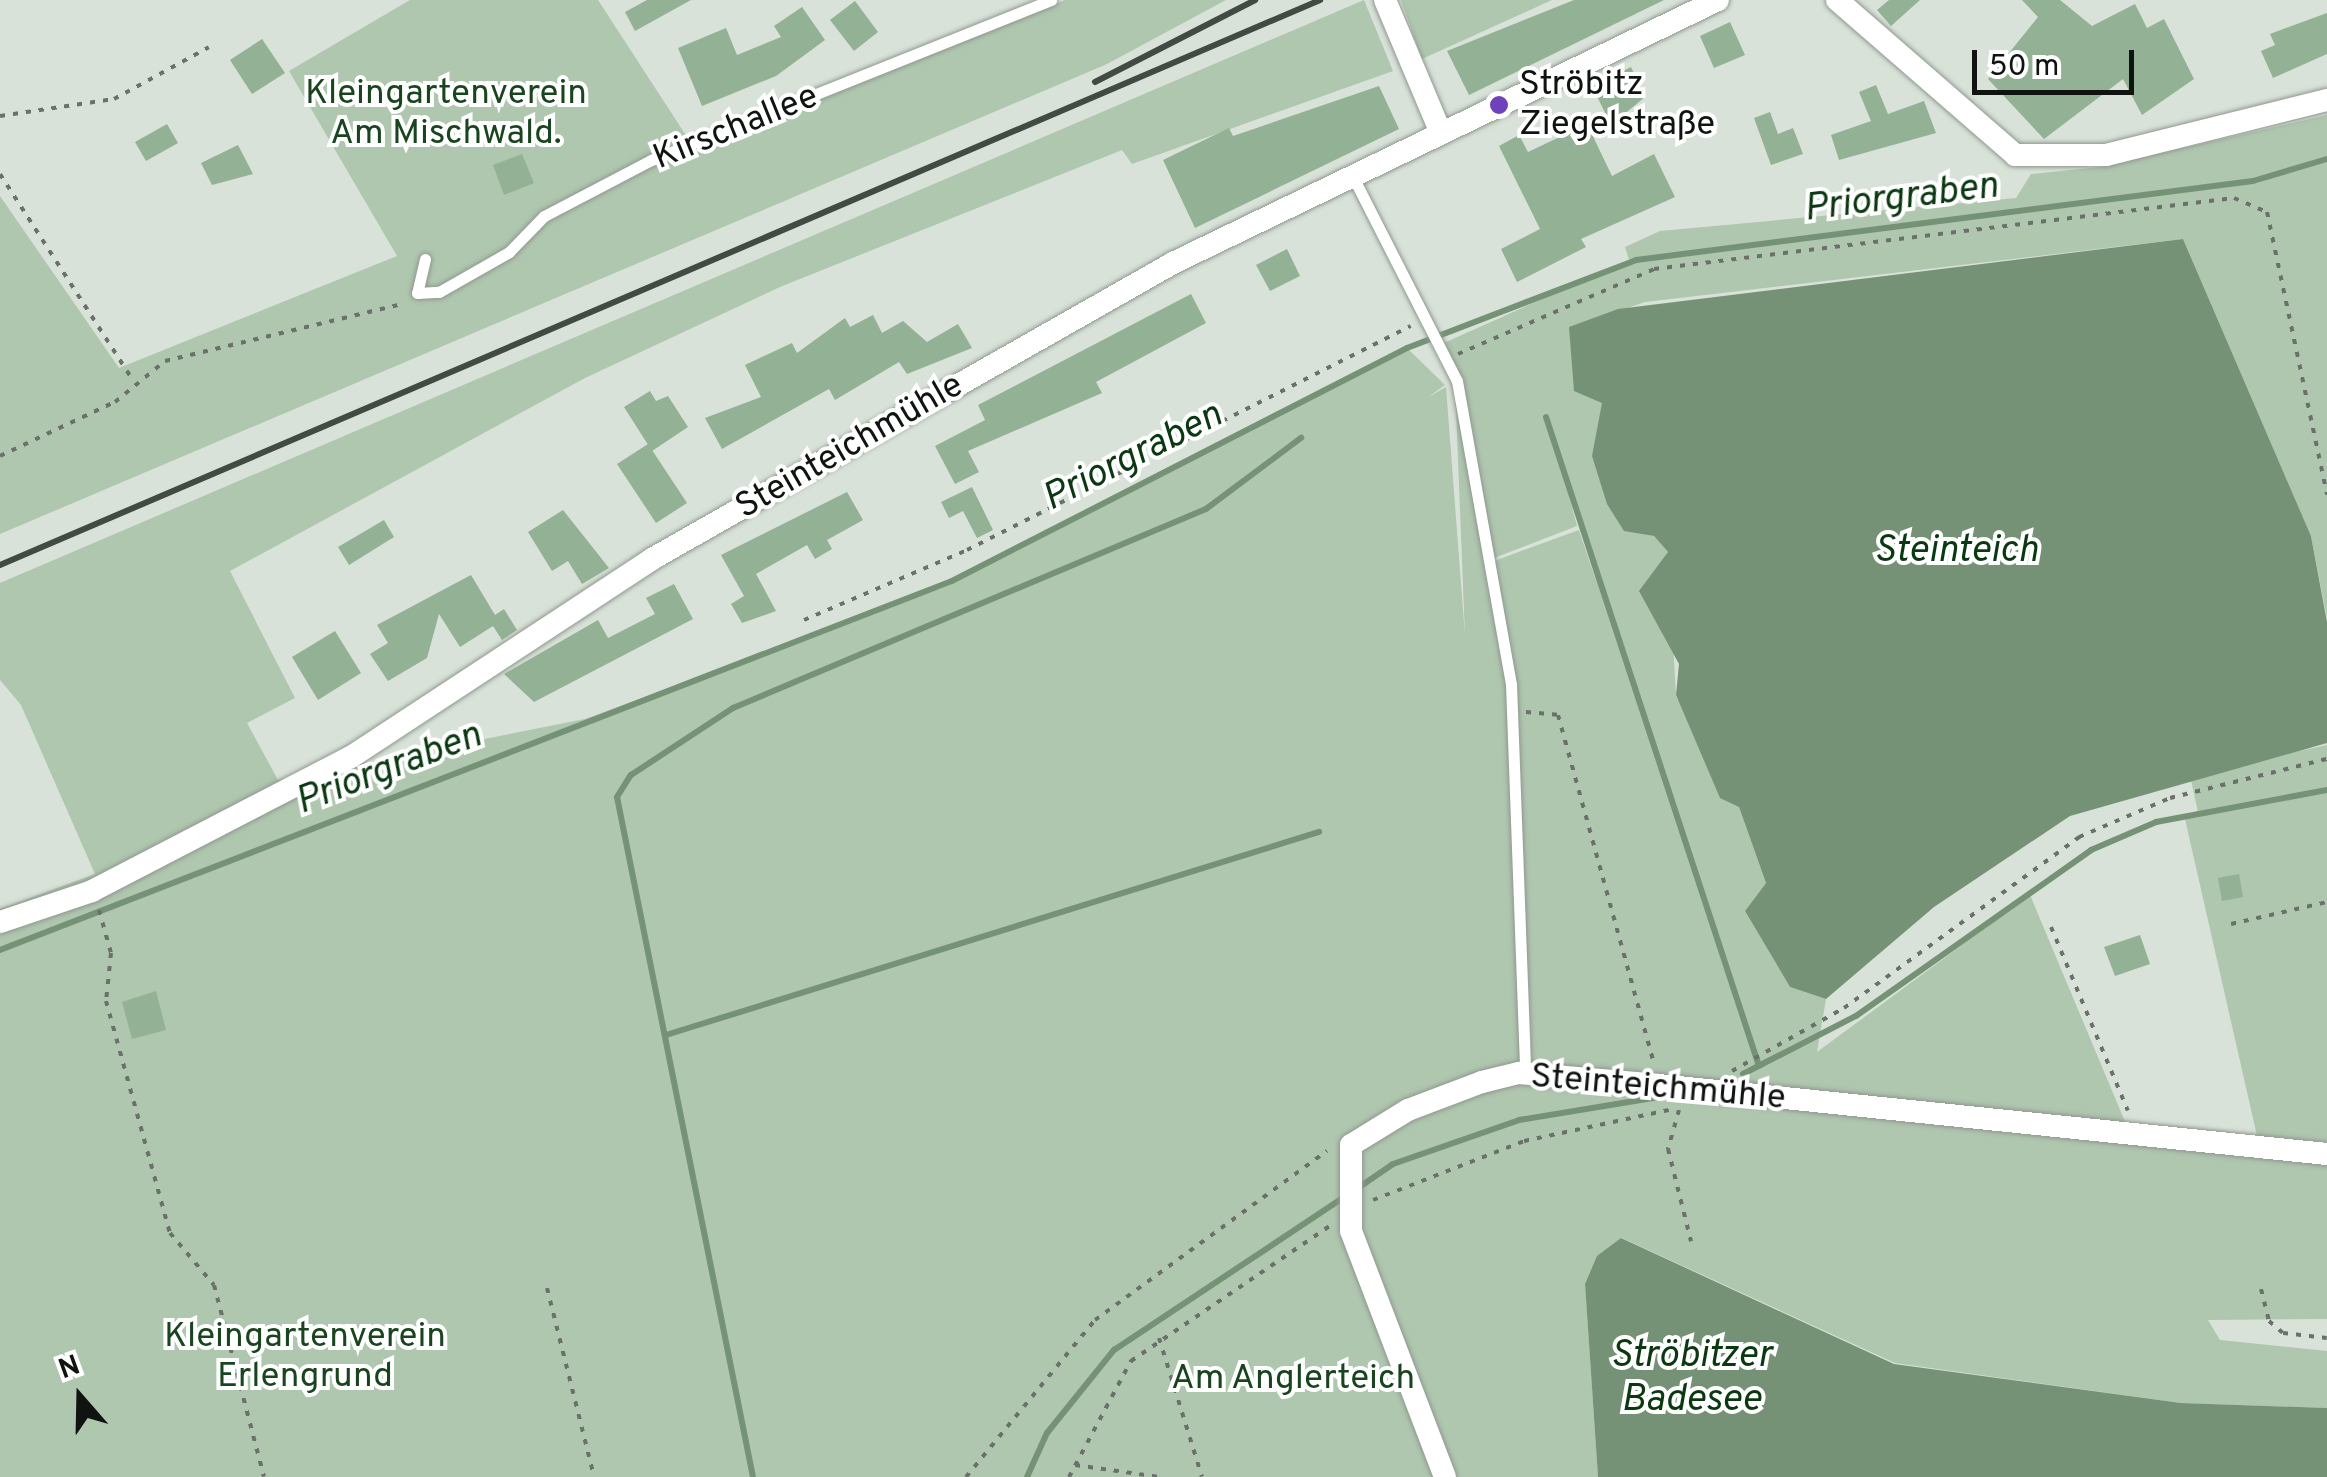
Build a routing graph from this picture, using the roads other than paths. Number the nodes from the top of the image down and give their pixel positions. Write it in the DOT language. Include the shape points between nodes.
graph roads {
  1 [pos="1051,0"];
  2 [pos="1384,0"];
  3 [pos="1718,0"];
  4 [pos="1837,0"];
  5 [pos="1024,5"];
  6 [pos="2327,100"];
  7 [pos="1441,133"];
  8 [pos="1353,178"];
  9 [pos="425,260"];
  10 [pos="0,922"];
  11 [pos="1526,1074"];
  12 [pos="2327,1154"];
  13 [pos="1444,1477"];
  1 -- 5 [label="lane, Kirschallee"];
  2 -- 7 [label="street"];
  3 -- 7 [label="street, Steinteichmühle"];
  4 -- 6 [label="street" via="2015,155 2106,156"];
  5 -- 9 [label="lane, Kirschallee" via="651,160 544,216 510,252 438,292 417,293"];
  7 -- 8 [label="street, Steinteichmühle"];
  8 -- 10 [label="street, Steinteichmühle" via="1172,264 652,559 352,756 92,891"];
  8 -- 11 [label="lane" via="1445,355 1512,712"];
  11 -- 12 [label="street, Steinteichmühle"];
  11 -- 13 [label="street, Steinteichmühle" via="1408,1110 1352,1145 1350,1200"];
}
